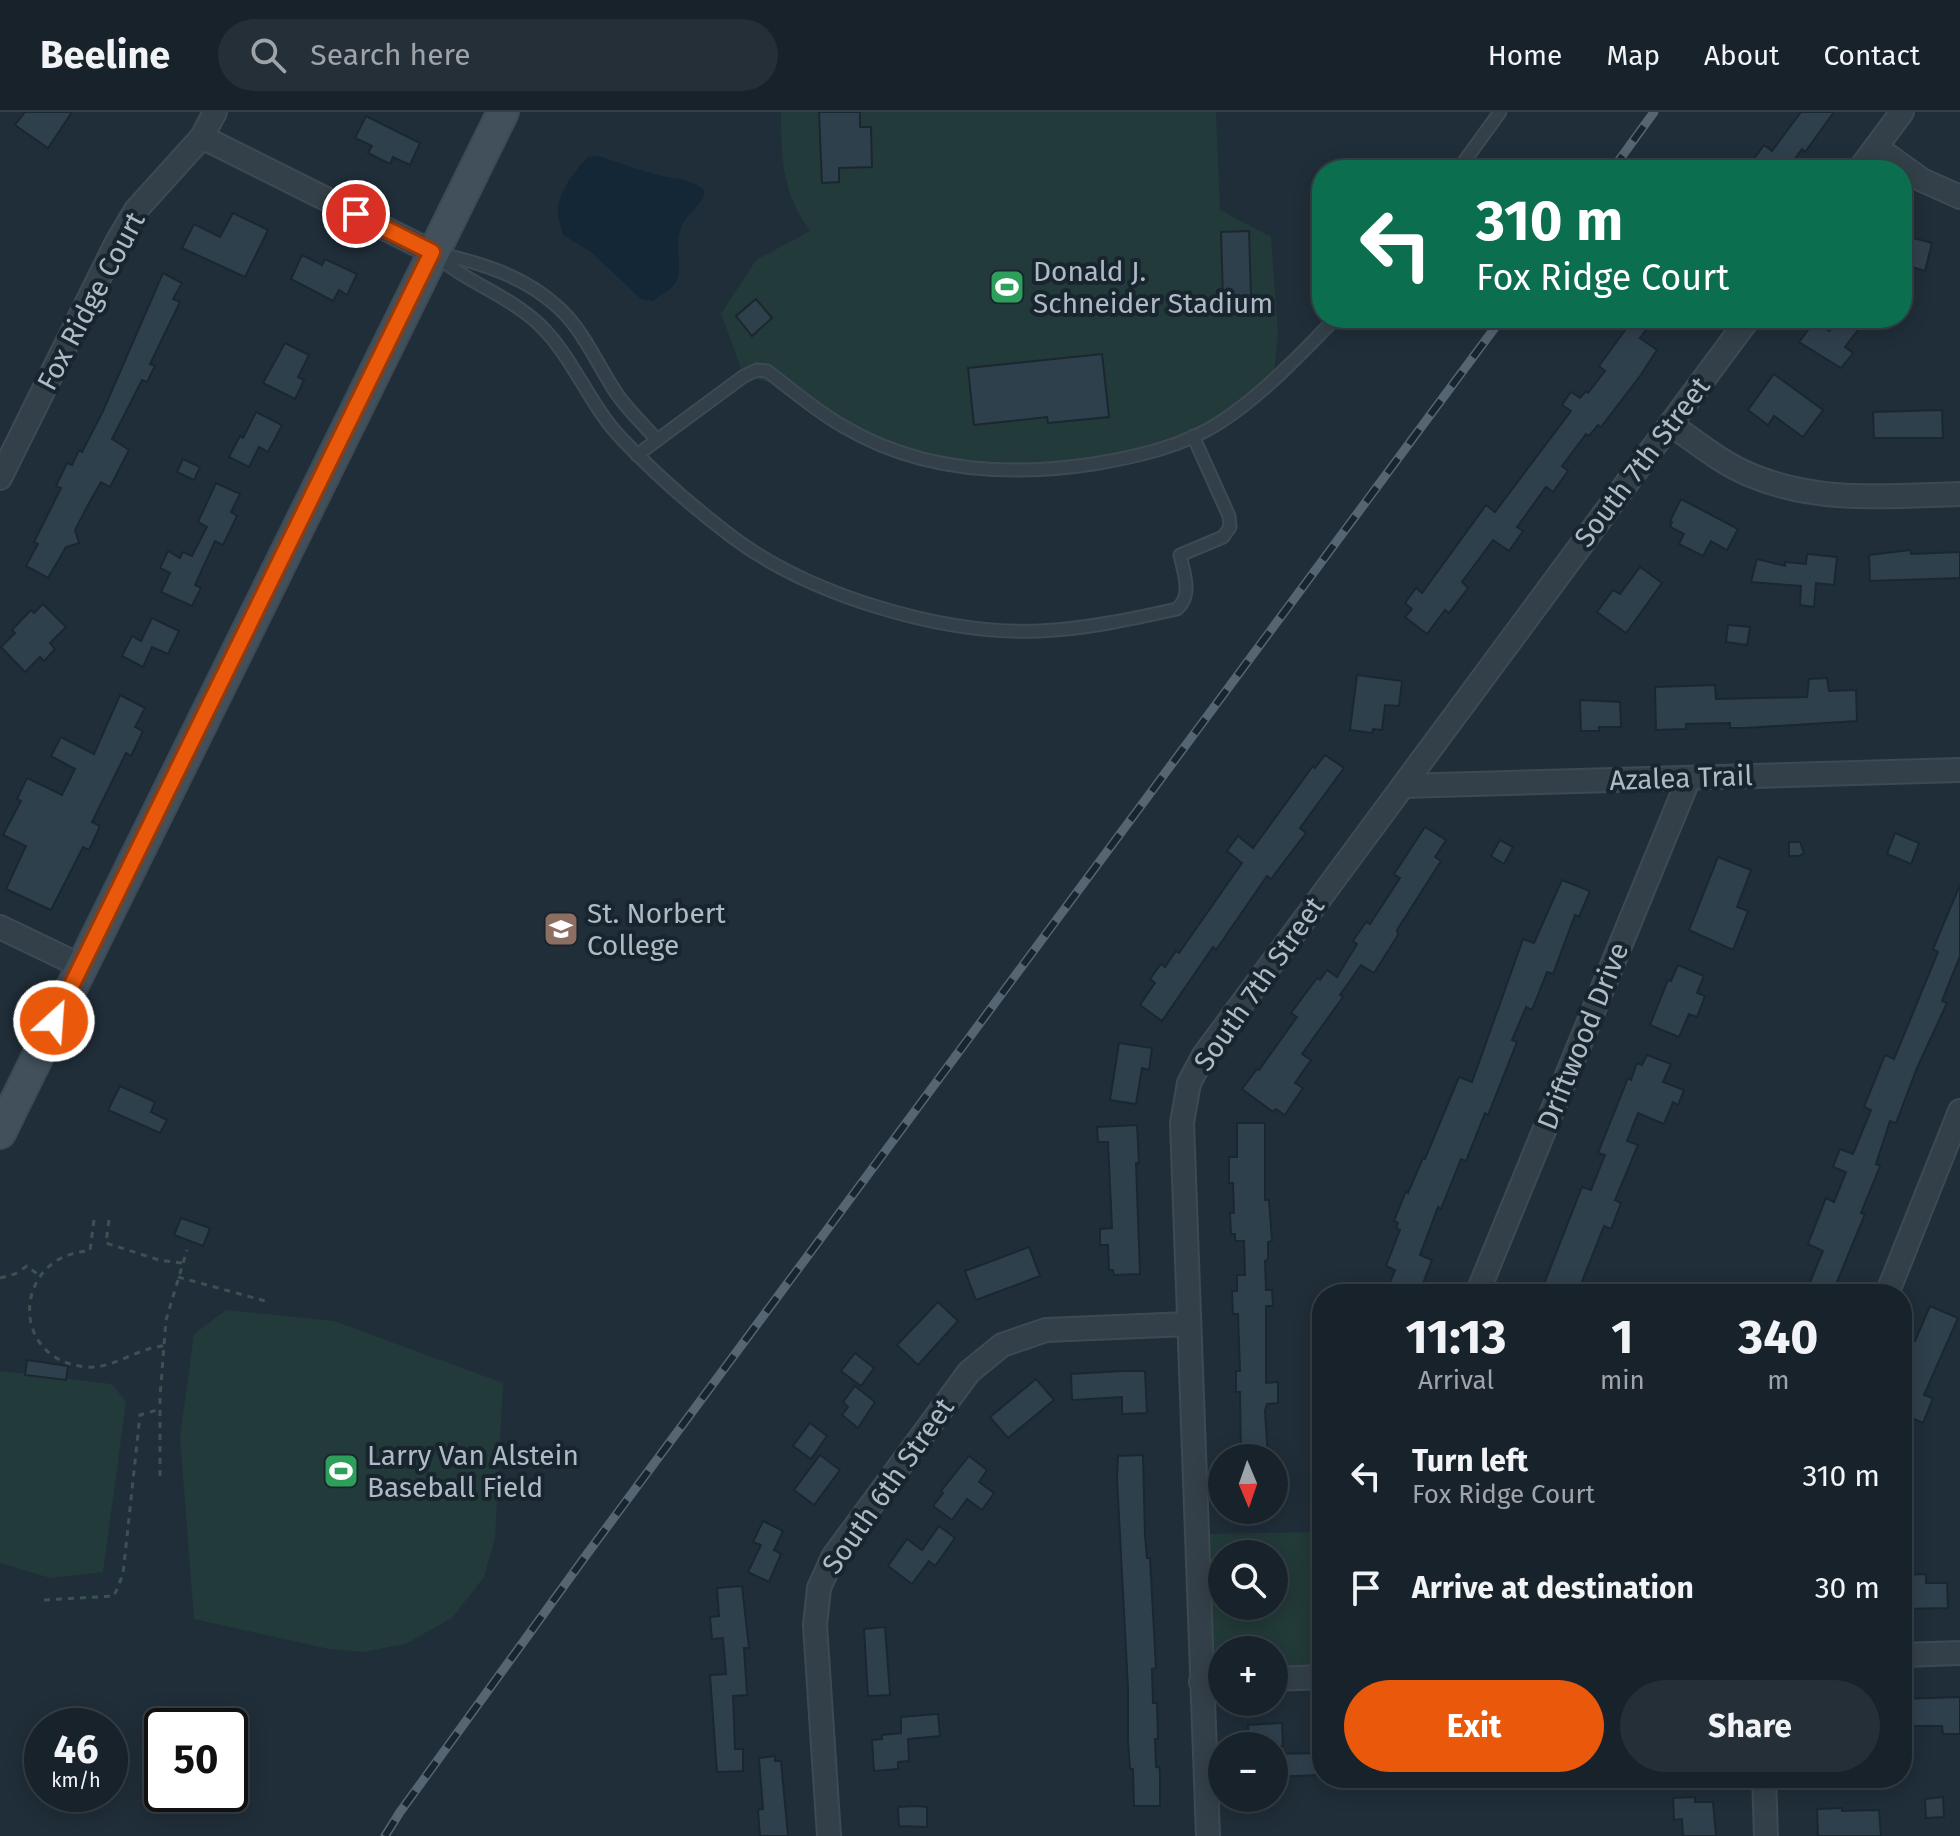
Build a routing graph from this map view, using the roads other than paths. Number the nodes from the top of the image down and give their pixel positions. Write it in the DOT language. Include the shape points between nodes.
graph roads {
  1 [pos="215,112"];
  2 [pos="503,112"];
  3 [pos="1500,112"];
  4 [pos="1902,112"];
  5 [pos="202,137"];
  6 [pos="1876,147"];
  7 [pos="1465,160"];
  8 [pos="1866,160"];
  9 [pos="1894,160"];
  10 [pos="1912,173"];
  11 [pos="1960,197"];
  12 [pos="432,252"];
  13 [pos="1326,328"];
  14 [pos="1742,328"];
  15 [pos="1670,424"];
  16 [pos="1193,436"];
  17 [pos="657,440"];
  18 [pos="637,455"];
  19 [pos="0,478"];
  20 [pos="1960,494"];
  21 [pos="1960,770"];
  22 [pos="1689,778"];
  23 [pos="1403,786"];
  24 [pos="0,927"];
  25 [pos="81,966"];
  26 [pos="7,1101"];
  27 [pos="1960,1111"];
  28 [pos="0,1133"];
  29 [pos="1481,1284"];
  30 [pos="1891,1284"];
  31 [pos="1188,1324"];
  32 [pos="1208,1636"];
  33 [pos="1960,1653"];
  34 [pos="1912,1655"];
  35 [pos="1312,1677"];
  36 [pos="1288,1678"];
  37 [pos="1210,1716"];
  38 [pos="1764,1788"];
  39 [pos="829,1836"];
  40 [pos="1208,1836"];
  41 [pos="1766,1836"];
  1 -- 5 [label="street, Fox Ridge Court"];
  2 -- 12 [label="main road"];
  3 -- 7 [label="lane"];
  4 -- 6 [label="street"];
  5 -- 12 [label="street"];
  5 -- 19 [label="street, Fox Ridge Court" via="136,210 117,242"];
  6 -- 8 [label="street"];
  6 -- 9 [label="street"];
  10 -- 11 [label="street"];
  12 -- 17 [label="lane" via="503,272 559,308 619,397"];
  12 -- 18 [label="lane" via="457,274 533,319 556,344 602,416"];
  12 -- 25 [label="main road"];
  13 -- 16 [label="lane" via="1273,382 1218,424"];
  14 -- 15 [label="street, South 7th Street"];
  15 -- 20 [label="street" via="1723,461 1776,485 1852,497"];
  15 -- 23 [label="street, South 7th Street"];
  16 -- 17 [label="lane" via="1114,461 1053,470 957,467 919,459 841,425 767,371 757,370"];
  16 -- 18 [label="lane" via="1230,527 1223,537 1180,555 1185,602 1177,609 1103,625 1040,631 938,622 841,594 733,537"];
  17 -- 18 [label="lane"];
  21 -- 22 [label="street, Azalea Trail"];
  22 -- 23 [label="street, Azalea Trail"];
  22 -- 29 [label="street, Driftwood Drive"];
  23 -- 31 [label="street, South 7th Street" via="1204,1055 1189,1083 1182,1123"];
  24 -- 25 [label="street"];
  25 -- 26 [label="main road"];
  26 -- 28 [label="main road"];
  27 -- 30 [label="street"];
  31 -- 32 [label="street, South 7th Street"];
  31 -- 39 [label="street, South 6th Street" via="1046,1330 1002,1345 969,1372 833,1557 819,1588 815,1625"];
  33 -- 34 [label="street"];
  35 -- 36 [label="street"];
  37 -- 40 [label="street, South 7th Street"];
  38 -- 41 [label="street"];
}
